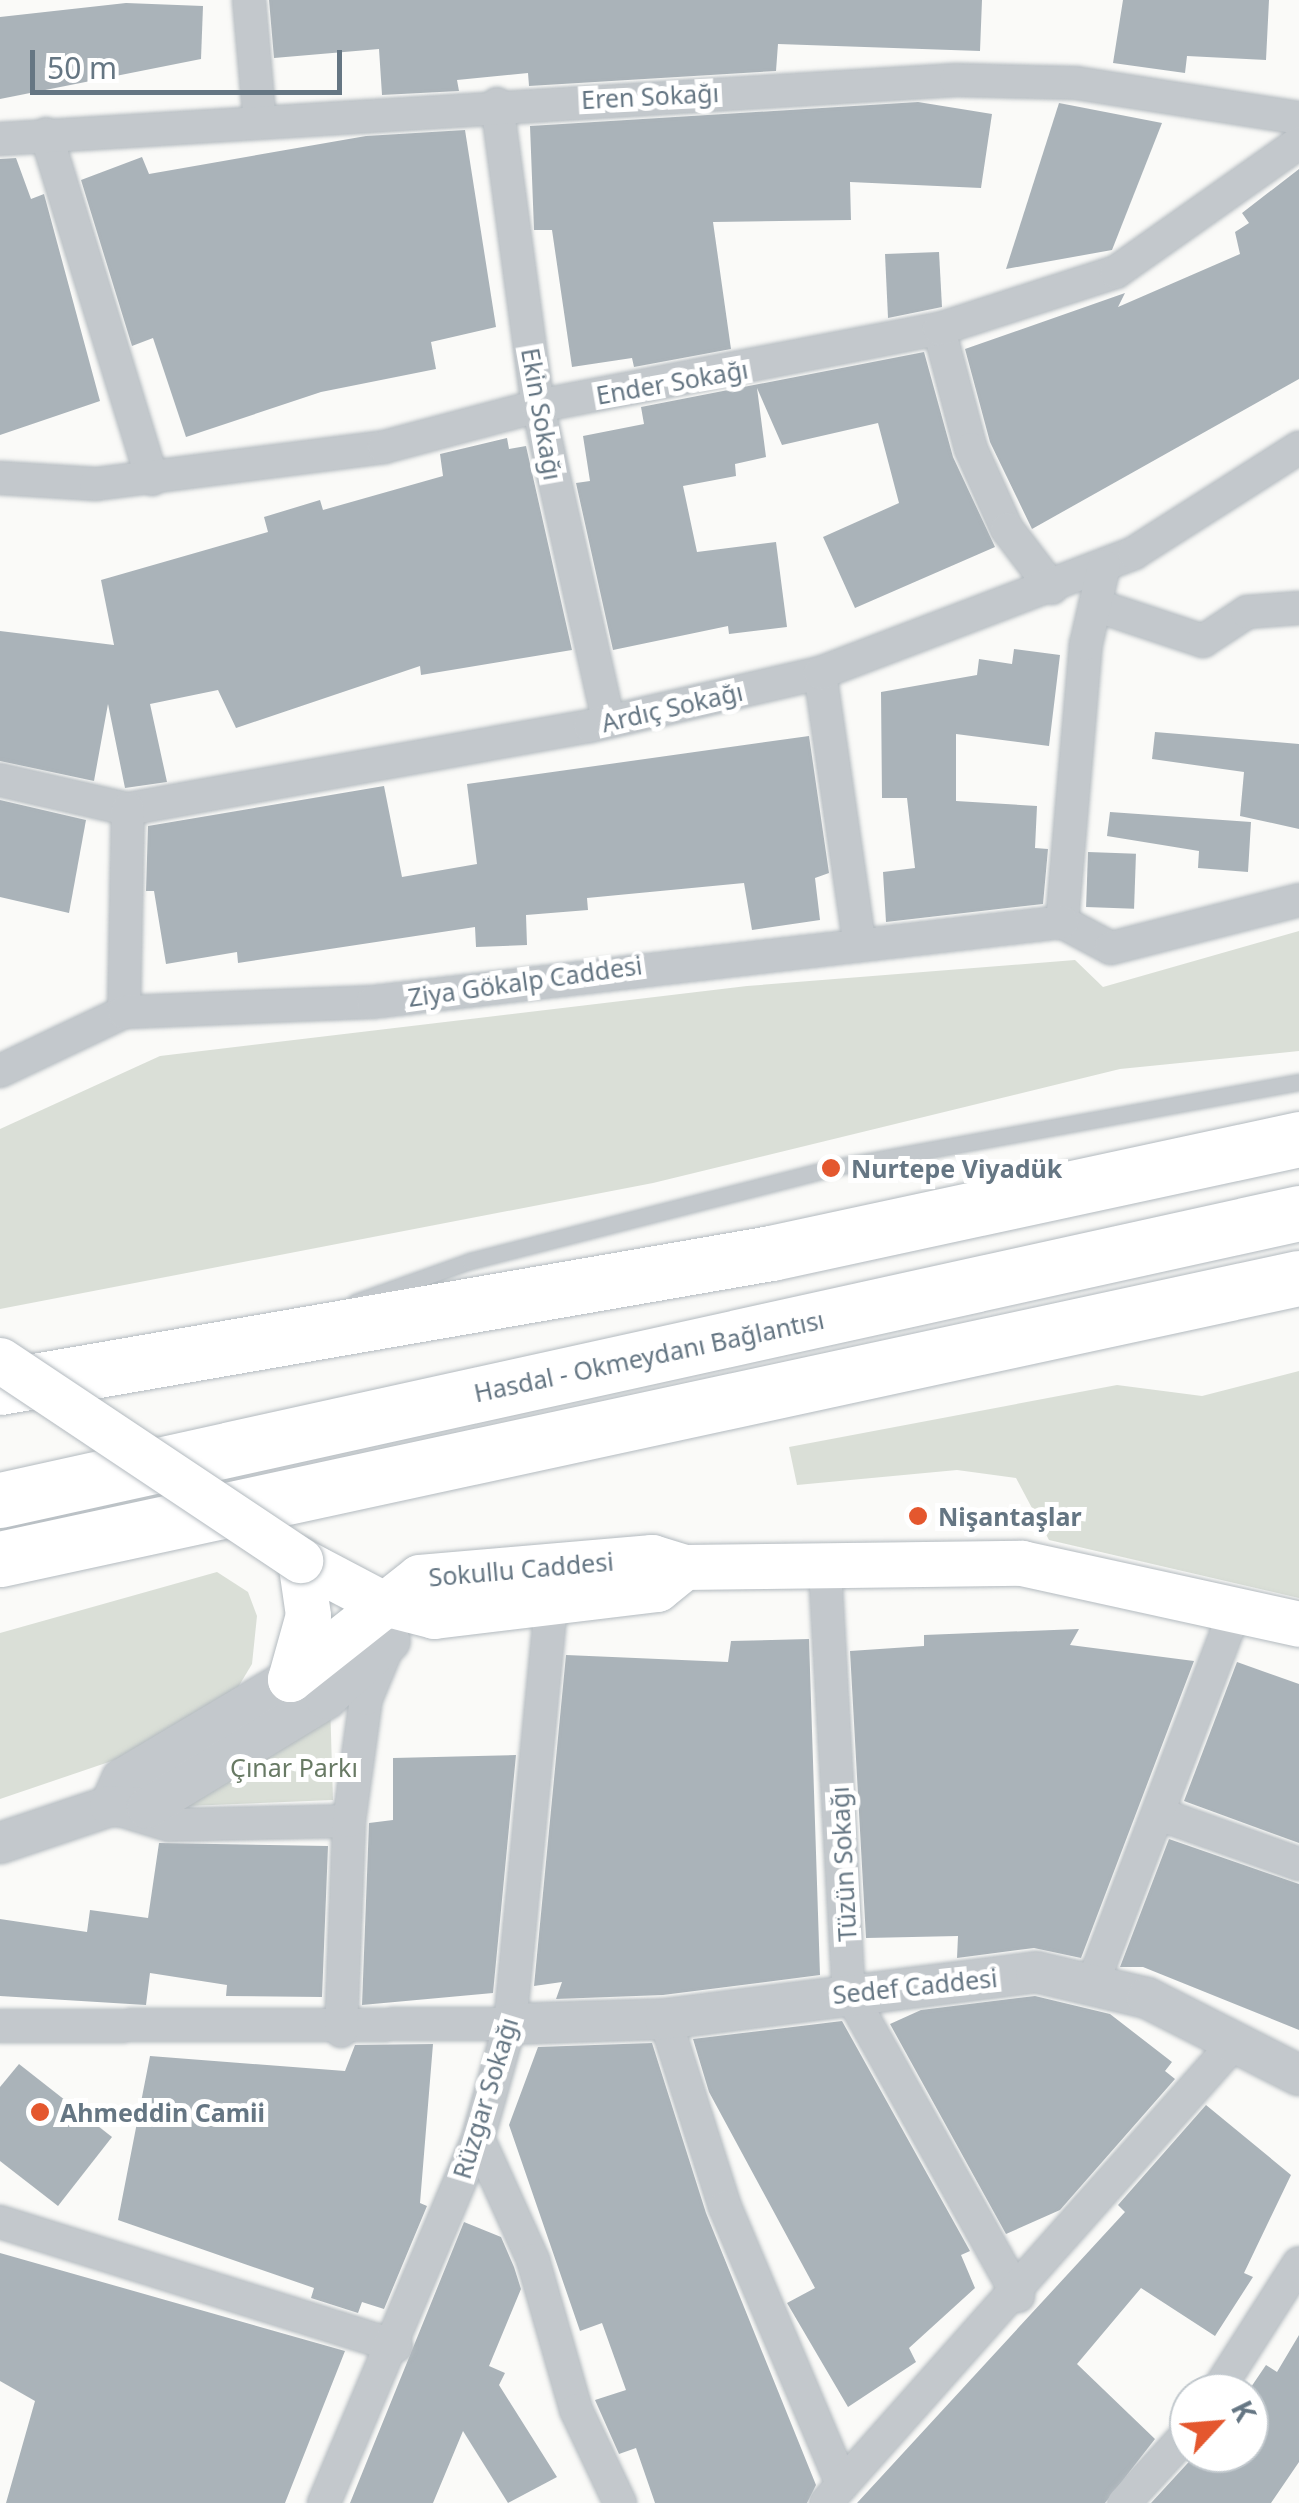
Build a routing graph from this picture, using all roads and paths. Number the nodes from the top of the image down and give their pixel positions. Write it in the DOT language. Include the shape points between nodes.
graph roads {
  1 [pos="249,0"];
  2 [pos="497,104"];
  3 [pos="1299,118"];
  4 [pos="260,123"];
  5 [pos="46,134"];
  6 [pos="0,138"];
  7 [pos="1299,144"];
  8 [pos="938,329"];
  9 [pos="538,406"];
  10 [pos="1299,448"];
  11 [pos="0,478"];
  12 [pos="152,479"];
  13 [pos="1104,566"];
  14 [pos="1052,588"];
  15 [pos="1096,605"];
  16 [pos="1299,608"];
  17 [pos="820,674"];
  18 [pos="608,720"];
  19 [pos="0,780"];
  20 [pos="128,809"];
  21 [pos="1299,900"];
  22 [pos="1062,922"];
  23 [pos="859,940"];
  24 [pos="124,1012"];
  25 [pos="0,1071"];
  26 [pos="1299,1082"];
  27 [pos="1299,1139"];
  28 [pos="1299,1213"];
  29 [pos="1299,1278"];
  30 [pos="290,1333"];
  31 [pos="0,1360"];
  32 [pos="0,1387"];
  33 [pos="0,1500"];
  34 [pos="72,1550"];
  35 [pos="0,1559"];
  36 [pos="300,1560"];
  37 [pos="684,1567"];
  38 [pos="825,1569"];
  39 [pos="0,1581"];
  40 [pos="552,1608"];
  41 [pos="1236,1608"];
  42 [pos="385,1621"];
  43 [pos="1299,1624"];
  44 [pos="290,1679"];
  45 [pos="110,1806"];
  46 [pos="1162,1815"];
  47 [pos="348,1821"];
  48 [pos="0,1843"];
  49 [pos="1299,1864"];
  50 [pos="1092,1985"];
  51 [pos="849,1992"];
  52 [pos="665,2020"];
  53 [pos="510,2024"];
  54 [pos="0,2026"];
  55 [pos="341,2030"];
  56 [pos="1236,2041"];
  57 [pos="1299,2075"];
  58 [pos="478,2138"];
  59 [pos="0,2222"];
  60 [pos="1299,2262"];
  61 [pos="1018,2296"];
  62 [pos="396,2346"];
  63 [pos="1229,2373"];
  64 [pos="1169,2454"];
  65 [pos="834,2494"];
  66 [pos="325,2503"];
  67 [pos="620,2503"];
  68 [pos="1124,2503"];
  1 -- 4 [label="street"];
  2 -- 3 [label="street, Eren Sokağı" via="956,80 1076,83"];
  2 -- 4 [label="street, Eren Sokağı"];
  2 -- 9 [label="street, Ekin Sokağı"];
  4 -- 5 [label="street, Eren Sokağı"];
  5 -- 6 [label="street, Eren Sokağı"];
  5 -- 12 [label="street"];
  7 -- 8 [label="street, Ender Sokağı" via="1116,272"];
  8 -- 9 [label="street, Ender Sokağı"];
  8 -- 14 [label="street" via="971,450 1007,529"];
  9 -- 12 [label="street, Ender Sokağı" via="384,447"];
  9 -- 18 [label="street, Ekin Sokağı"];
  10 -- 13 [label="street, Ardıç Sokağı"];
  11 -- 12 [label="street, Ender Sokağı"];
  13 -- 14 [label="street, Ardıç Sokağı"];
  13 -- 15 [label="street"];
  14 -- 17 [label="street, Ardıç Sokağı"];
  15 -- 16 [label="street" via="1203,641 1247,612"];
  15 -- 22 [label="street"];
  17 -- 18 [label="street, Ardıç Sokağı"];
  17 -- 23 [label="street"];
  18 -- 20 [label="street, Ardıç Sokağı"];
  19 -- 20 [label="street, Ardıç Sokağı"];
  20 -- 24 [label="street"];
  21 -- 22 [label="street" via="1111,948"];
  22 -- 23 [label="street, Ziya Gökalp Caddesi"];
  23 -- 24 [label="street, Ziya Gökalp Caddesi" via="373,1002"];
  24 -- 25 [label="street, Ziya Gökalp Caddesi"];
  26 -- 30 [label="lane" via="1019,1129 699,1201 470,1261"];
  27 -- 30 [label="highway" via="771,1254"];
  28 -- 33 [label="highway, Hasdal - Okmeydanı Bağlantısı"];
  29 -- 34 [label="highway" via="410,1466"];
  30 -- 32 [label="highway"];
  31 -- 36 [label="main road, bridge"];
  34 -- 35 [label="highway"];
  34 -- 39 [label="highway"];
  36 -- 42 [label="main road"];
  36 -- 44 [label="main road" via="308,1615"];
  37 -- 38 [label="main road, Sokullu Caddesi"];
  37 -- 40 [label="main road, Sokullu Caddesi" via="657,1589"];
  37 -- 42 [label="main road, Sokullu Caddesi" via="652,1557 419,1576"];
  38 -- 41 [label="main road, Sokullu Caddesi" via="1022,1563"];
  38 -- 51 [label="street, Tüzün Sokağı"];
  40 -- 42 [label="main road, Sokullu Caddesi"];
  40 -- 53 [label="street, Rüzgar Sokağı"];
  41 -- 43 [label="main road, Sokullu Caddesi"];
  41 -- 46 [label="street"];
  42 -- 44 [label="main road"];
  42 -- 45 [label="street" via="326,1699 147,1808"];
  42 -- 47 [label="street"];
  44 -- 45 [label="street" via="122,1779"];
  45 -- 47 [label="street" via="170,1825"];
  45 -- 48 [label="street"];
  46 -- 49 [label="street"];
  46 -- 50 [label="street"];
  47 -- 55 [label="street"];
  50 -- 51 [label="street, Sedef Caddesi" via="1036,1972"];
  50 -- 56 [label="street, Sedef Caddesi" via="1147,1998"];
  51 -- 52 [label="street, Sedef Caddesi"];
  51 -- 61 [label="street, Tüzün Sokağı"];
  52 -- 53 [label="street, Sedef Caddesi"];
  52 -- 65 [label="street" via="725,2206"];
  53 -- 55 [label="street"];
  53 -- 58 [label="street, Rüzgar Sokağı"];
  54 -- 55 [label="street"];
  56 -- 57 [label="street, Sedef Caddesi"];
  56 -- 61 [label="street"];
  58 -- 62 [label="street, Rüzgar Sokağı"];
  58 -- 67 [label="street" via="533,2260 576,2410"];
  59 -- 62 [label="street"];
  60 -- 63 [label="street"];
  61 -- 65 [label="street"];
  62 -- 66 [label="street, Rüzgar Sokağı"];
  64 -- 68 [label="street"];
}
